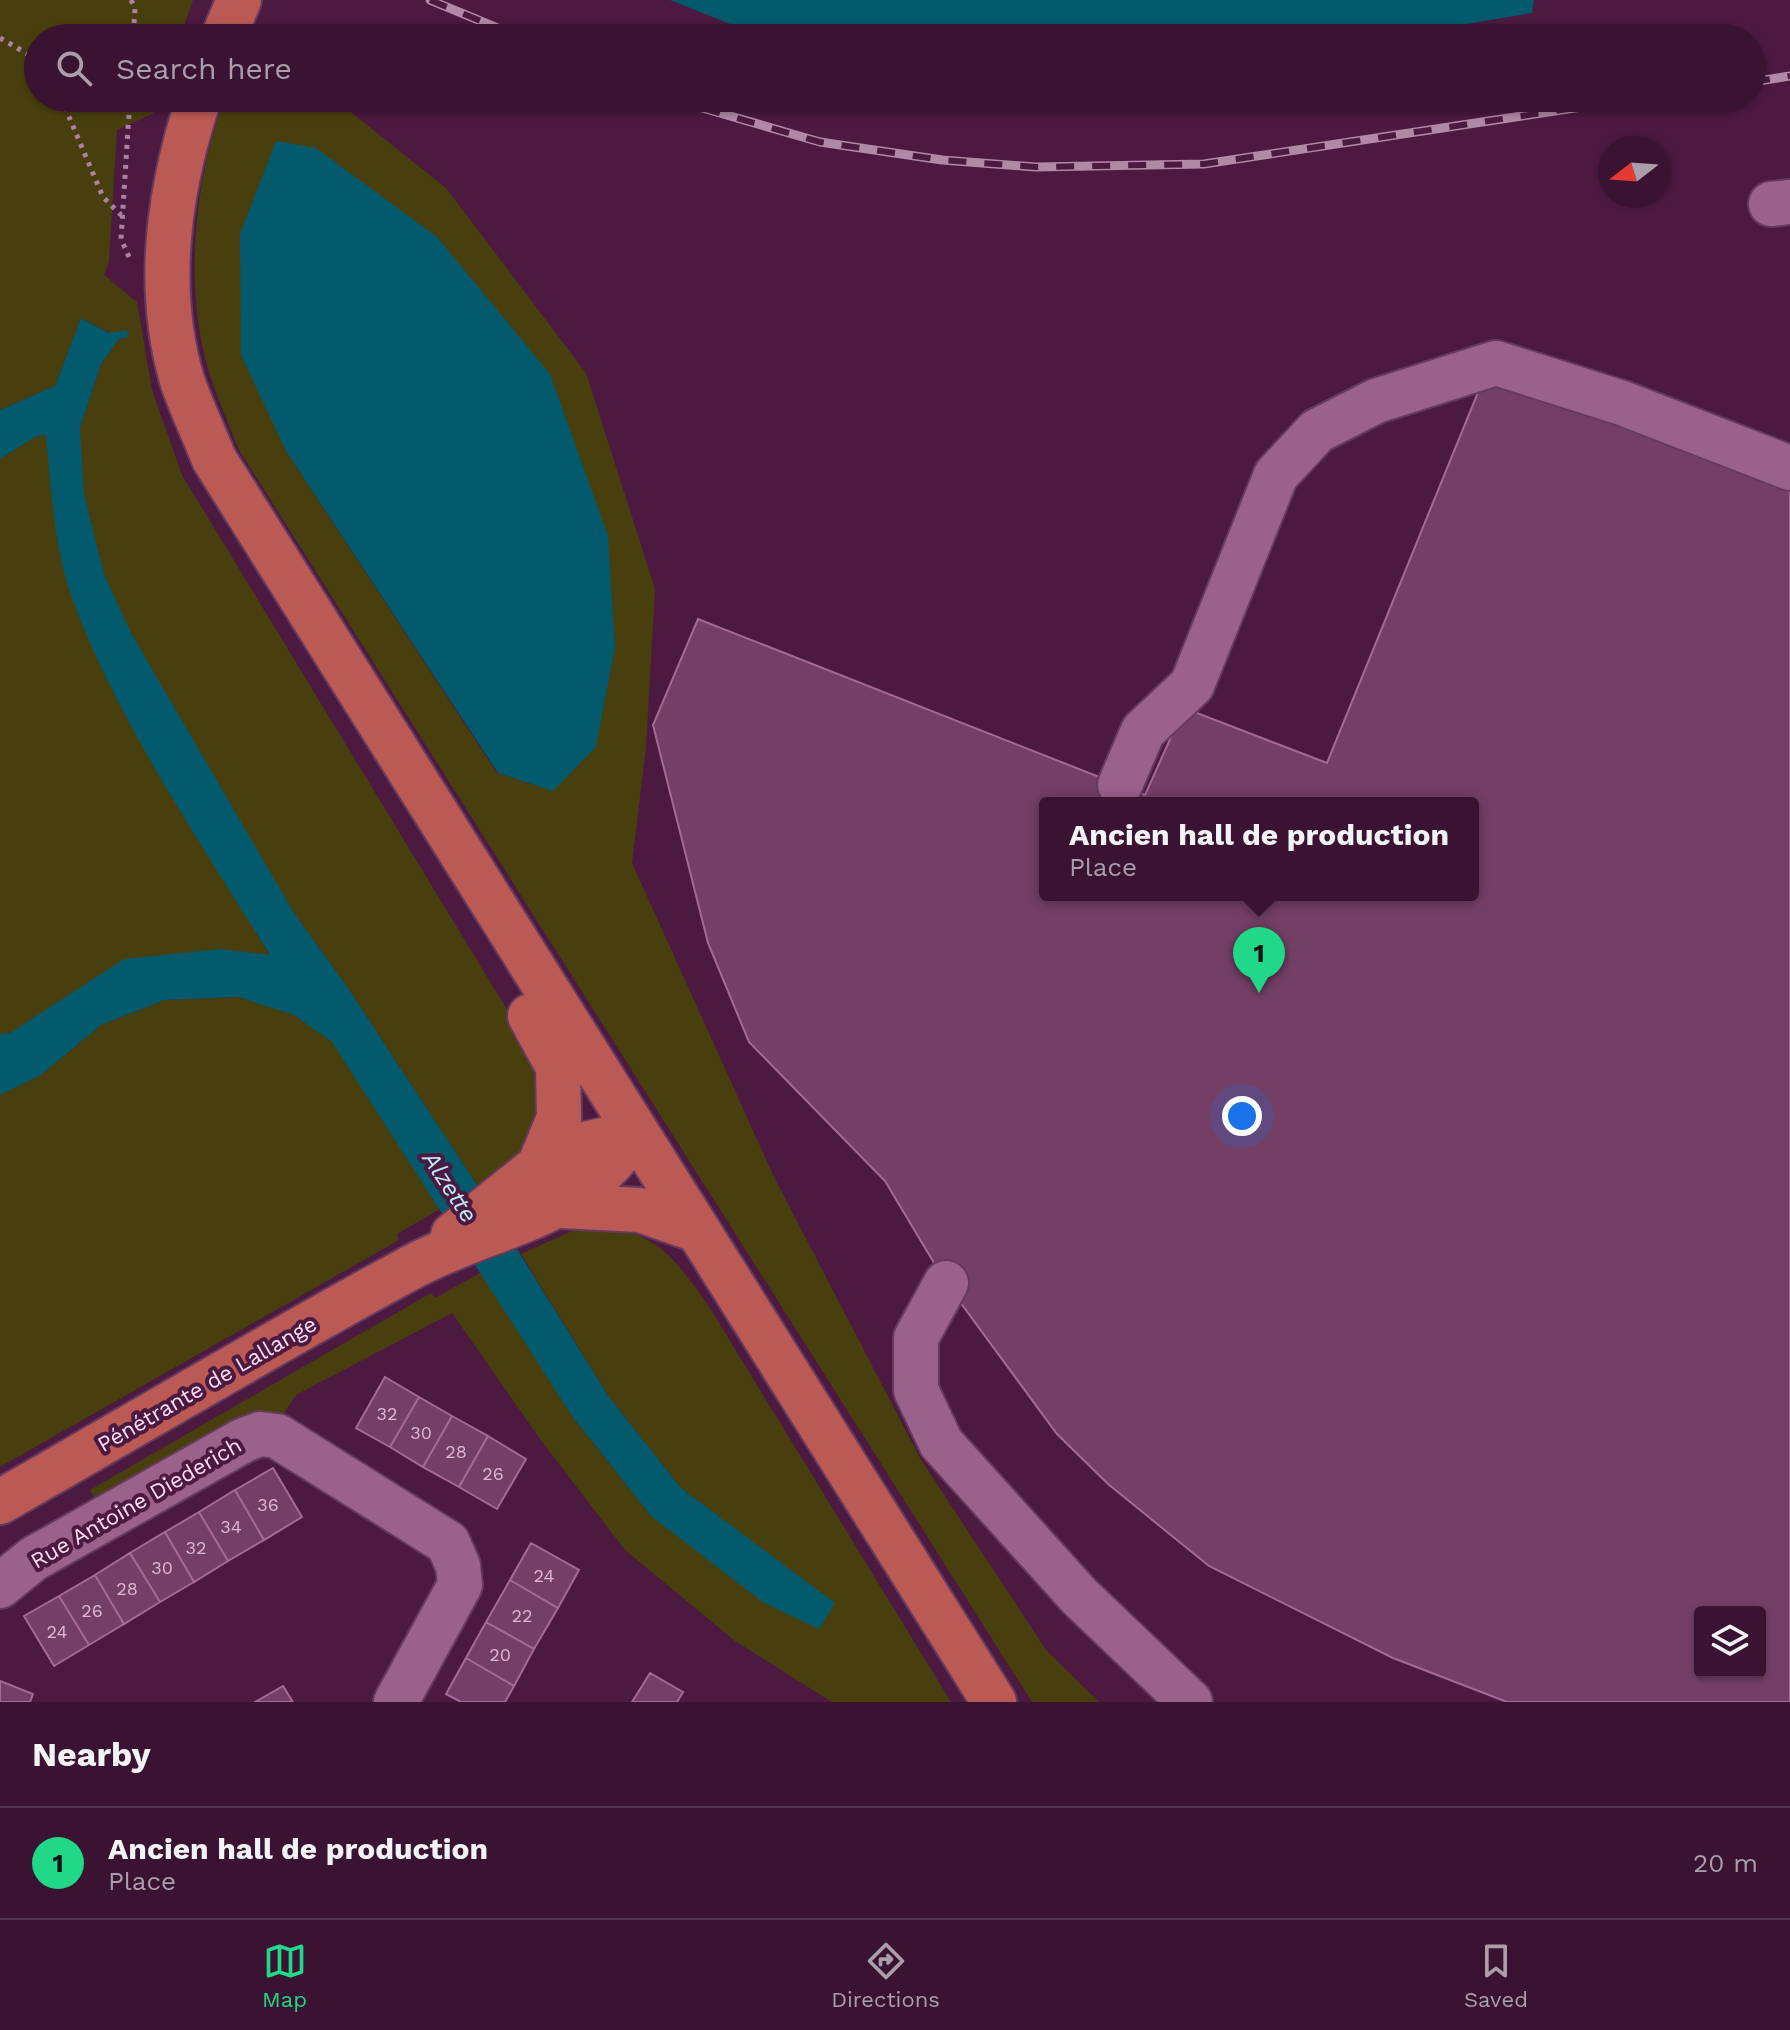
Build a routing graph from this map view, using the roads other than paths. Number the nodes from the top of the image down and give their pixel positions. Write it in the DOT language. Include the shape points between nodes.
graph roads {
  1 [pos="239,0"];
  2 [pos="229,24"];
  3 [pos="194,112"];
  4 [pos="1790,468"];
  5 [pos="1120,785"];
  6 [pos="457,848"];
  7 [pos="636,1132"];
  8 [pos="539,1166"];
  9 [pos="562,1206"];
  10 [pos="697,1230"];
  11 [pos="415,1266"];
  12 [pos="946,1283"];
  13 [pos="0,1502"];
  14 [pos="0,1586"];
  15 [pos="396,1702"];
  16 [pos="994,1702"];
  17 [pos="1190,1702"];
  1 -- 2 [label="main road"];
  3 -- 6 [label="main road" via="182,147 171,216 167,299 182,380 214,459"];
  4 -- 5 [label="street" via="1622,403 1496,363 1376,401 1317,431 1276,475 1192,685 1143,731"];
  6 -- 7 [label="main road"];
  6 -- 8 [label="main road, Pénétrante de Lallange" via="508,975 558,1067 559,1118"];
  7 -- 8 [label="main road, Pénétrante de Lallange" via="586,1144"];
  7 -- 9 [label="main road, Pénétrante de Lallange" via="614,1165"];
  7 -- 10 [label="main road"];
  8 -- 11 [label="main road, Pénétrante de Lallange"];
  9 -- 10 [label="main road, Pénétrante de Lallange" via="640,1210"];
  9 -- 11 [label="main road, Pénétrante de Lallange"];
  10 -- 16 [label="main road"];
  11 -- 13 [label="main road, Pénétrante de Lallange"];
  12 -- 17 [label="street" via="916,1338 916,1390 941,1443 1079,1596"];
  14 -- 15 [label="street, Rue Antoine Diederich" via="33,1559 244,1440 260,1434 277,1436 448,1543 460,1585"];
}
